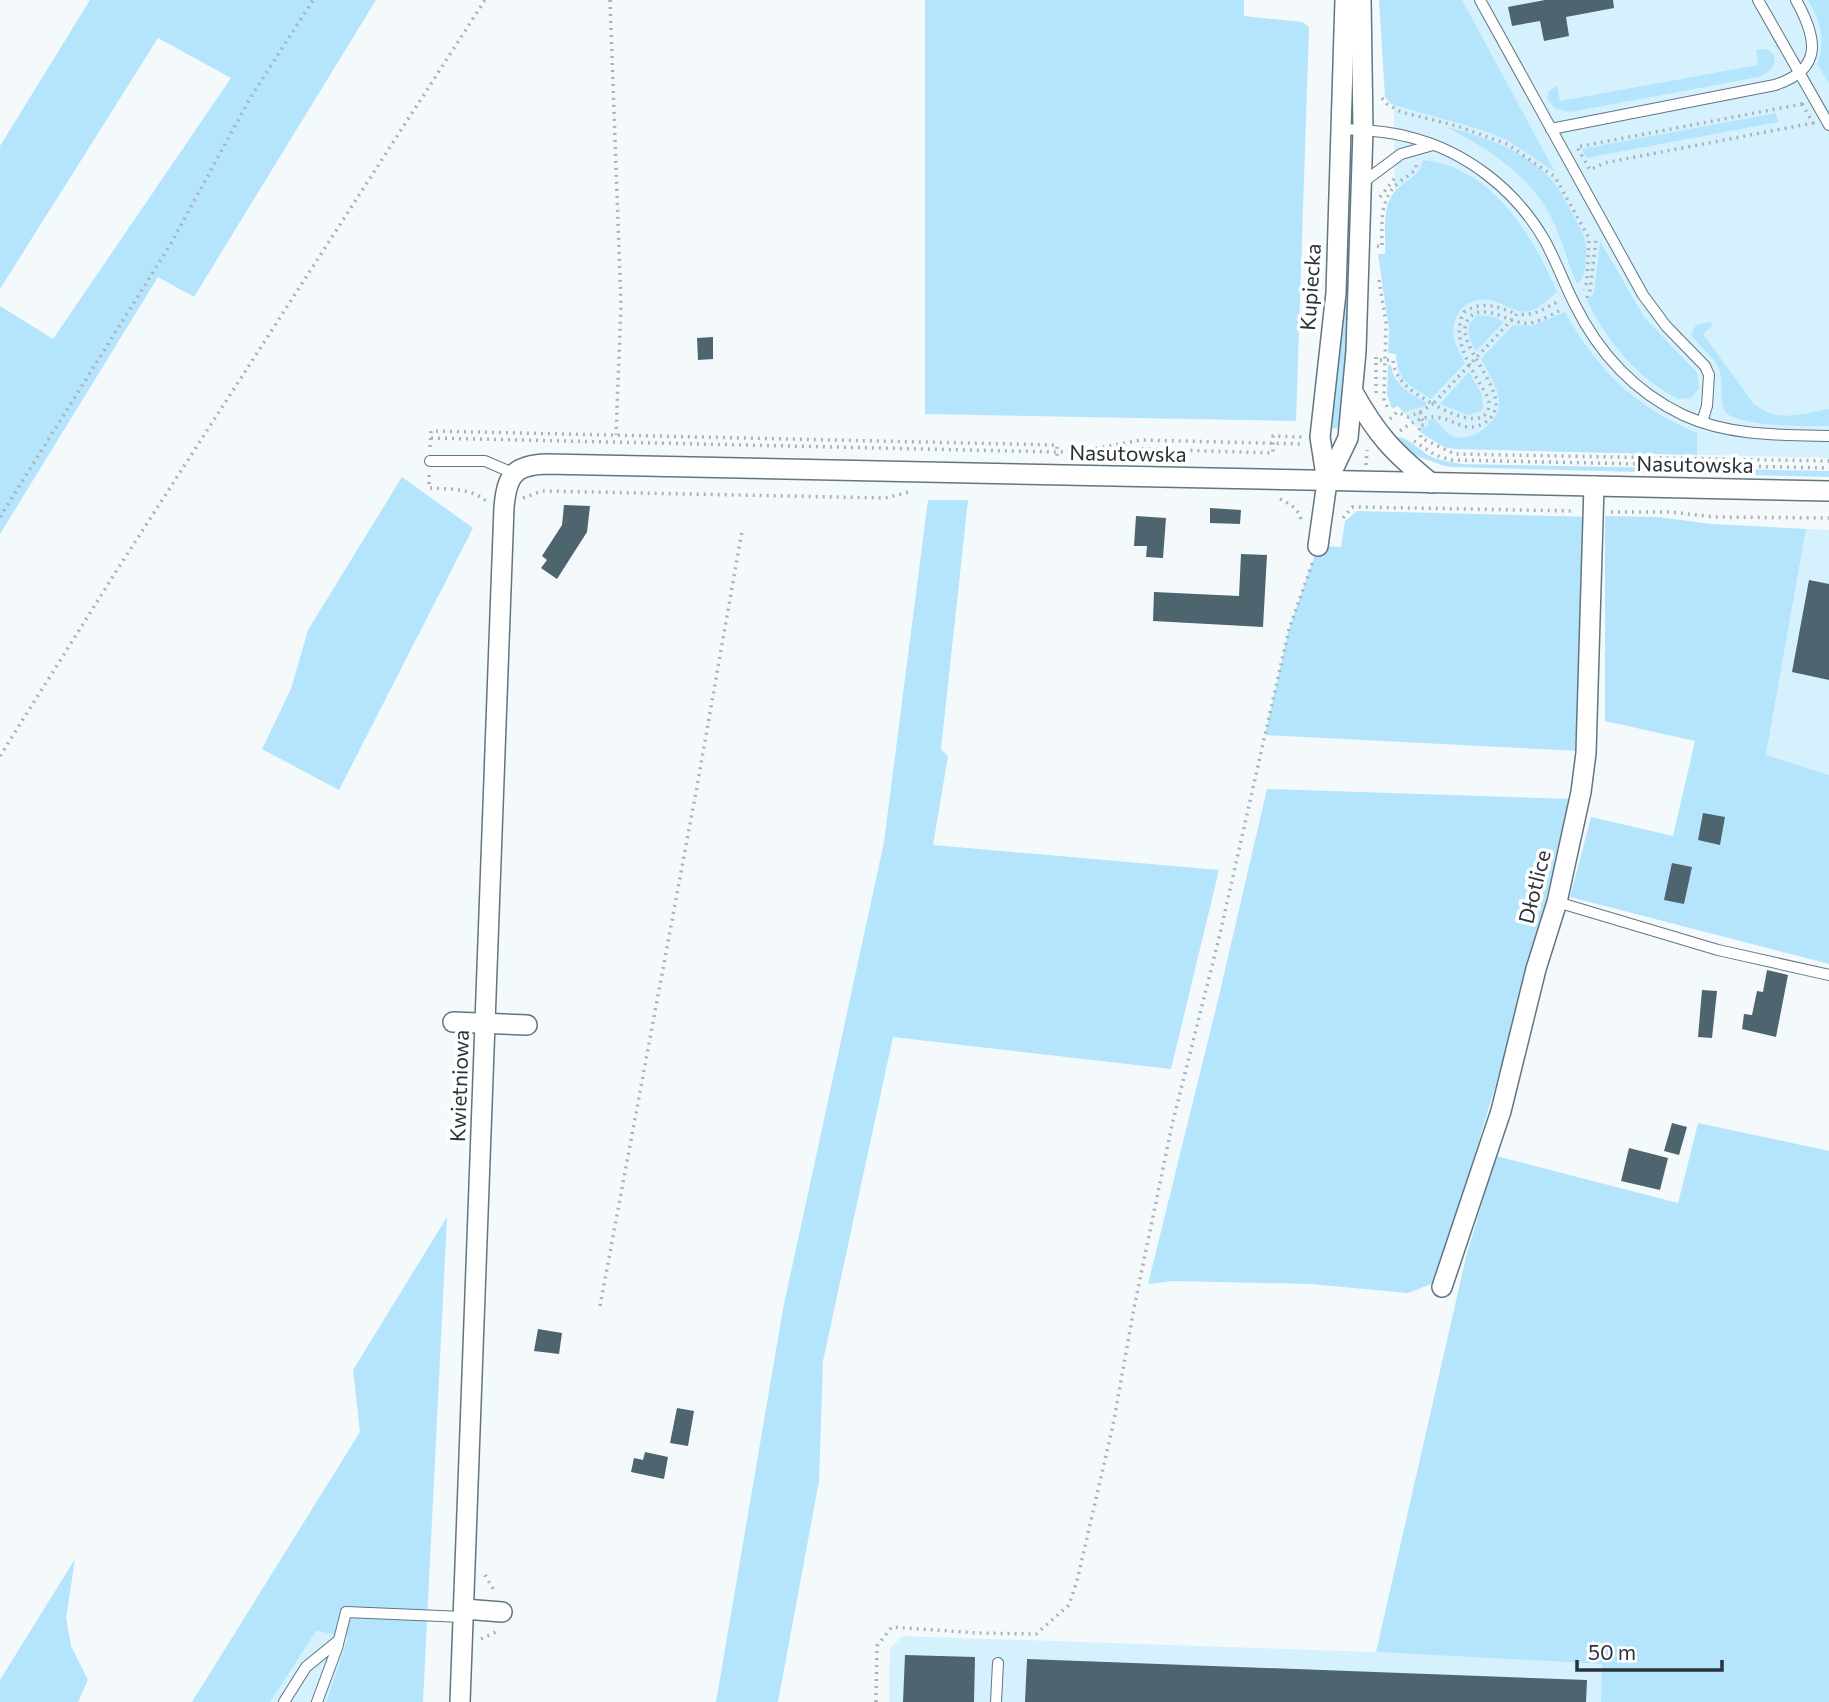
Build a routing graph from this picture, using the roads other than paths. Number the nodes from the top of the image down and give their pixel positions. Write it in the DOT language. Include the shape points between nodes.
graph roads {
  1 [pos="1345,0"];
  2 [pos="1361,0"];
  3 [pos="1480,0"];
  4 [pos="1758,0"];
  5 [pos="1796,0"];
  6 [pos="1800,74"];
  7 [pos="1829,125"];
  8 [pos="1341,129"];
  9 [pos="1551,129"];
  10 [pos="1363,130"];
  11 [pos="1433,145"];
  12 [pos="1362,184"];
  13 [pos="1353,391"];
  14 [pos="1702,422"];
  15 [pos="1829,436"];
  16 [pos="430,461"];
  17 [pos="513,473"];
  18 [pos="1326,482"];
  19 [pos="1431,483"];
  20 [pos="1594,486"];
  21 [pos="1829,491"];
  22 [pos="1318,546"];
  23 [pos="1557,902"];
  24 [pos="1829,975"];
  25 [pos="453,1022"];
  26 [pos="485,1023"];
  27 [pos="527,1025"];
  28 [pos="1442,1287"];
  29 [pos="502,1612"];
  30 [pos="464,1613"];
  31 [pos="338,1641"];
  32 [pos="998,1663"];
  33 [pos="284,1702"];
  34 [pos="317,1702"];
  35 [pos="460,1702"];
  36 [pos="996,1702"];
  1 -- 8 [label="street, Kupiecka"];
  2 -- 10 [label="street"];
  3 -- 9 [label="lane"];
  4 -- 6 [label="lane"];
  5 -- 6 [label="lane" via="1809,23 1813,44"];
  6 -- 7 [label="lane"];
  6 -- 9 [label="lane" via="1775,85"];
  8 -- 10 [label="lane"];
  8 -- 18 [label="street, Kupiecka" via="1336,293 1321,445"];
  9 -- 14 [label="lane" via="1643,295 1705,366 1710,384"];
  10 -- 11 [label="lane"];
  10 -- 12 [label="street"];
  11 -- 12 [label="lane" via="1407,152"];
  11 -- 14 [label="lane" via="1472,165 1514,200 1545,241 1603,351 1627,377 1656,400"];
  12 -- 13 [label="street"];
  13 -- 18 [label="street" via="1345,445"];
  13 -- 19 [label="street" via="1385,442"];
  14 -- 15 [label="lane" via="1750,433"];
  16 -- 17 [label="lane" via="485,461"];
  17 -- 18 [label="street, Nasutowska" via="547,464"];
  17 -- 26 [label="street, Kwietniowa" via="503,506"];
  18 -- 19 [label="street, Nasutowska"];
  18 -- 22 [label="street"];
  19 -- 20 [label="street, Nasutowska"];
  20 -- 21 [label="street, Nasutowska"];
  20 -- 23 [label="street, Dłotlice" via="1586,753"];
  23 -- 24 [label="lane" via="1718,950"];
  23 -- 28 [label="street, Dłotlice" via="1501,1111"];
  25 -- 26 [label="street"];
  26 -- 27 [label="street"];
  26 -- 30 [label="street, Kwietniowa"];
  29 -- 30 [label="street"];
  30 -- 31 [label="lane" via="346,1612"];
  30 -- 35 [label="street, Kwietniowa"];
  31 -- 33 [label="lane" via="306,1667"];
  31 -- 34 [label="lane"];
  32 -- 36 [label="lane"];
}
